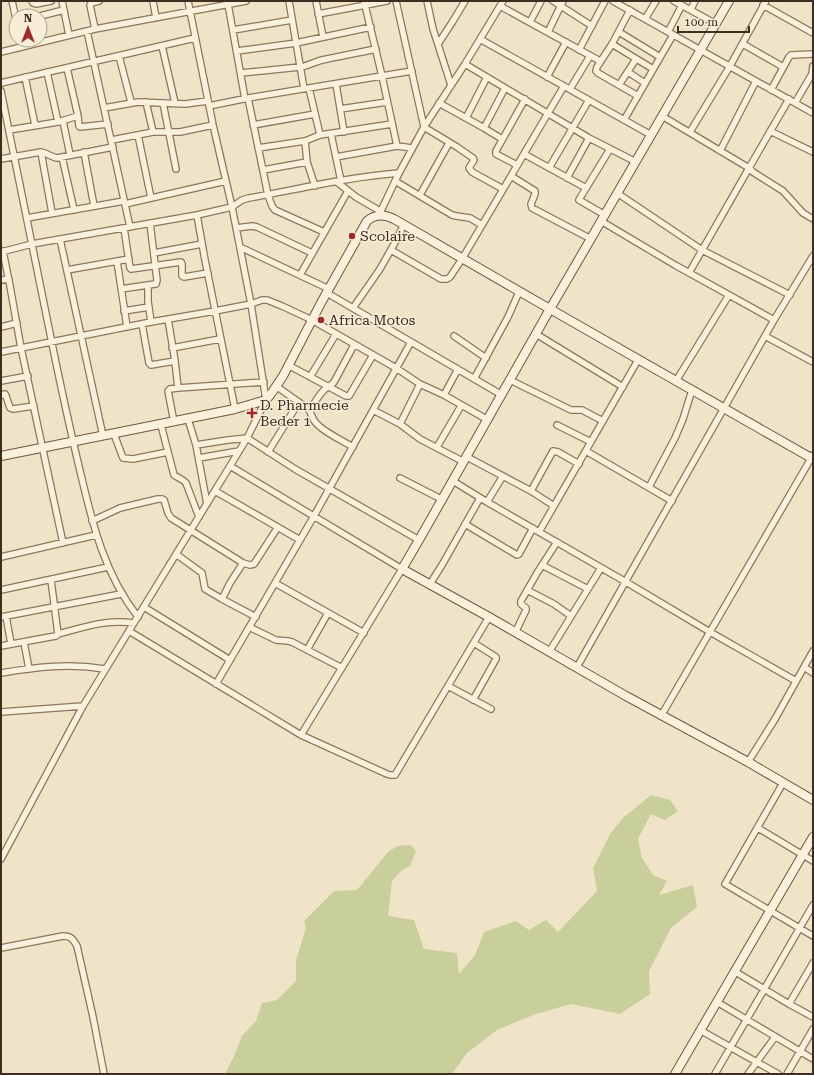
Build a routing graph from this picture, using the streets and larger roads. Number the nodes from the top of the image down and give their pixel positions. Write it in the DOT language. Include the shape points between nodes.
graph roads {
  1 [pos="32,1"];
  2 [pos="51,1"];
  3 [pos="62,1"];
  4 [pos="99,1"];
  5 [pos="153,1"];
  6 [pos="188,1"];
  7 [pos="246,1"];
  8 [pos="289,1"];
  9 [pos="316,1"];
  10 [pos="387,1"];
  11 [pos="396,1"];
  12 [pos="427,1"];
  13 [pos="465,1"];
  14 [pos="541,1"];
  15 [pos="553,1"];
  16 [pos="605,1"];
  17 [pos="613,1"];
  18 [pos="656,1"];
  19 [pos="674,1"];
  20 [pos="695,1"];
  21 [pos="729,1"];
  22 [pos="91,2"];
  23 [pos="225,3"];
  24 [pos="365,3"];
  25 [pos="562,3"];
  26 [pos="764,3"];
  27 [pos="502,4"];
  28 [pos="682,5"];
  29 [pos="690,9"];
  30 [pos="64,10"];
  31 [pos="630,10"];
  32 [pos="190,11"];
  33 [pos="48,14"];
  34 [pos="318,14"];
  35 [pos="156,18"];
  36 [pos="645,19"];
  37 [pos="292,20"];
  38 [pos="530,22"];
  39 [pos="716,24"];
  40 [pos="592,26"];
  41 [pos="371,28"];
  42 [pos="95,29"];
  43 [pos="233,30"];
  44 [pos="87,31"];
  45 [pos="548,32"];
  46 [pos="619,32"];
  47 [pos="671,33"];
  48 [pos="813,33"];
  49 [pos="69,35"];
  50 [pos="323,37"];
  51 [pos="195,38"];
  52 [pos="480,39"];
  53 [pos="48,40"];
  54 [pos="296,42"];
  55 [pos="566,42"];
  56 [pos="438,44"];
  57 [pos="612,44"];
  58 [pos="743,44"];
  59 [pos="162,46"];
  60 [pos="18,48"];
  61 [pos="376,49"];
  62 [pos="579,50"];
  63 [pos="701,50"];
  64 [pos="237,51"];
  65 [pos="1,52"];
  66 [pos="813,54"];
  67 [pos="119,56"];
  68 [pos="590,56"];
  69 [pos="660,57"];
  70 [pos="636,59"];
  71 [pos="94,62"];
  72 [pos="600,62"];
  73 [pos="465,64"];
  74 [pos="730,66"];
  75 [pos="813,66"];
  76 [pos="300,67"];
  77 [pos="783,67"];
  78 [pos="67,68"];
  79 [pos="653,69"];
  80 [pos="412,71"];
  81 [pos="47,72"];
  82 [pos="628,72"];
  83 [pos="241,73"];
  84 [pos="382,76"];
  85 [pos="25,77"];
  86 [pos="487,77"];
  87 [pos="547,77"];
  88 [pos="756,81"];
  89 [pos="811,82"];
  90 [pos="1,83"];
  91 [pos="645,83"];
  92 [pos="336,84"];
  93 [pos="451,85"];
  94 [pos="619,85"];
  95 [pos="505,88"];
  96 [pos="567,88"];
  97 [pos="306,89"];
  98 [pos="771,90"];
  99 [pos="1,91"];
  100 [pos="638,96"];
  101 [pos="247,98"];
  102 [pos="524,99"];
  103 [pos="589,100"];
  104 [pos="789,100"];
  105 [pos="131,102"];
  106 [pos="146,102"];
  107 [pos="387,102"];
  108 [pos="163,103"];
  109 [pos="175,103"];
  110 [pos="209,103"];
  111 [pos="795,103"];
  112 [pos="439,104"];
  113 [pos="104,108"];
  114 [pos="340,109"];
  115 [pos="548,113"];
  116 [pos="813,113"];
  117 [pos="315,114"];
  118 [pos="78,116"];
  119 [pos="662,116"];
  120 [pos="466,118"];
  121 [pos="624,120"];
  122 [pos="60,122"];
  123 [pos="108,124"];
  124 [pos="392,124"];
  125 [pos="35,125"];
  126 [pos="213,125"];
  127 [pos="253,125"];
  128 [pos="424,127"];
  129 [pos="572,127"];
  130 [pos="484,128"];
  131 [pos="9,130"];
  132 [pos="153,132"];
  133 [pos="169,132"];
  134 [pos="344,132"];
  135 [pos="690,132"];
  136 [pos="770,132"];
  137 [pos="331,134"];
  138 [pos="138,135"];
  139 [pos="651,135"];
  140 [pos="320,136"];
  141 [pos="590,138"];
  142 [pos="502,139"];
  143 [pos="112,140"];
  144 [pos="305,141"];
  145 [pos="449,143"];
  146 [pos="396,146"];
  147 [pos="113,147"];
  148 [pos="258,148"];
  149 [pos="412,148"];
  150 [pos="610,149"];
  151 [pos="720,151"];
  152 [pos="41,152"];
  153 [pos="84,152"];
  154 [pos="813,152"];
  155 [pos="524,154"];
  156 [pos="70,155"];
  157 [pos="14,156"];
  158 [pos="336,156"];
  159 [pos="62,157"];
  160 [pos="1,159"];
  161 [pos="307,162"];
  162 [pos="636,162"];
  163 [pos="517,165"];
  164 [pos="549,168"];
  165 [pos="749,168"];
  166 [pos="176,169"];
  167 [pos="262,170"];
  168 [pos="399,173"];
  169 [pos="511,176"];
  170 [pos="567,178"];
  171 [pos="226,181"];
  172 [pos="339,181"];
  173 [pos="395,181"];
  174 [pos="315,186"];
  175 [pos="586,188"];
  176 [pos="503,189"];
  177 [pos="348,191"];
  178 [pos="618,193"];
  179 [pos="268,195"];
  180 [pos="420,195"];
  181 [pos="151,198"];
  182 [pos="125,202"];
  183 [pos="94,206"];
  184 [pos="232,207"];
  185 [pos="74,210"];
  186 [pos="52,213"];
  187 [pos="380,213"];
  188 [pos="197,215"];
  189 [pos="27,218"];
  190 [pos="603,218"];
  191 [pos="813,219"];
  192 [pos="150,223"];
  193 [pos="404,224"];
  194 [pos="482,225"];
  195 [pos="127,227"];
  196 [pos="236,228"];
  197 [pos="324,232"];
  198 [pos="60,239"];
  199 [pos="591,239"];
  200 [pos="32,244"];
  201 [pos="202,244"];
  202 [pos="240,247"];
  203 [pos="391,250"];
  204 [pos="702,250"];
  205 [pos="2,251"];
  206 [pos="154,253"];
  207 [pos="312,253"];
  208 [pos="129,259"];
  209 [pos="462,259"];
  210 [pos="812,259"];
  211 [pos="117,261"];
  212 [pos="156,266"];
  213 [pos="66,270"];
  214 [pos="208,273"];
  215 [pos="689,273"];
  216 [pos="300,275"];
  217 [pos="9,279"];
  218 [pos="1,280"];
  219 [pos="148,285"];
  220 [pos="121,289"];
  221 [pos="328,291"];
  222 [pos="519,292"];
  223 [pos="729,295"];
  224 [pos="790,295"];
  225 [pos="251,304"];
  226 [pos="149,307"];
  227 [pos="352,308"];
  228 [pos="550,310"];
  229 [pos="124,311"];
  230 [pos="215,311"];
  231 [pos="168,319"];
  232 [pos="312,320"];
  233 [pos="774,320"];
  234 [pos="151,322"];
  235 [pos="17,323"];
  236 [pos="142,324"];
  237 [pos="1,327"];
  238 [pos="127,327"];
  239 [pos="336,334"];
  240 [pos="536,334"];
  241 [pos="80,336"];
  242 [pos="454,336"];
  243 [pos="766,336"];
  244 [pos="220,339"];
  245 [pos="52,342"];
  246 [pos="411,342"];
  247 [pos="354,345"];
  248 [pos="21,348"];
  249 [pos="172,348"];
  250 [pos="1,352"];
  251 [pos="373,355"];
  252 [pos="486,358"];
  253 [pos="638,360"];
  254 [pos="174,361"];
  255 [pos="813,362"];
  256 [pos="288,365"];
  257 [pos="396,368"];
  258 [pos="458,370"];
  259 [pos="28,376"];
  260 [pos="310,377"];
  261 [pos="474,379"];
  262 [pos="510,380"];
  263 [pos="1,381"];
  264 [pos="676,381"];
  265 [pos="264,382"];
  266 [pos="420,384"];
  267 [pos="230,385"];
  268 [pos="276,386"];
  269 [pos="623,387"];
  270 [pos="178,388"];
  271 [pos="329,388"];
  272 [pos="692,390"];
  273 [pos="1,395"];
  274 [pos="502,395"];
  275 [pos="444,396"];
  276 [pos="266,400"];
  277 [pos="299,402"];
  278 [pos="34,406"];
  279 [pos="461,406"];
  280 [pos="235,409"];
  281 [pos="724,409"];
  282 [pos="310,410"];
  283 [pos="373,410"];
  284 [pos="188,419"];
  285 [pos="488,420"];
  286 [pos="603,421"];
  287 [pos="174,422"];
  288 [pos="400,424"];
  289 [pos="161,425"];
  290 [pos="557,425"];
  291 [pos="114,434"];
  292 [pos="103,436"];
  293 [pos="247,438"];
  294 [pos="72,441"];
  295 [pos="591,442"];
  296 [pos="196,445"];
  297 [pos="352,447"];
  298 [pos="437,447"];
  299 [pos="42,448"];
  300 [pos="239,451"];
  301 [pos="586,451"];
  302 [pos="168,452"];
  303 [pos="268,452"];
  304 [pos="1,456"];
  305 [pos="812,457"];
  306 [pos="199,458"];
  307 [pos="465,460"];
  308 [pos="579,464"];
  309 [pos="230,466"];
  310 [pos="503,476"];
  311 [pos="400,478"];
  312 [pos="453,481"];
  313 [pos="649,487"];
  314 [pos="329,489"];
  315 [pos="215,491"];
  316 [pos="531,491"];
  317 [pos="480,498"];
  318 [pos="443,500"];
  319 [pos="672,501"];
  320 [pos="487,502"];
  321 [pos="207,504"];
  322 [pos="554,506"];
  323 [pos="314,516"];
  324 [pos="199,517"];
  325 [pos="92,521"];
  326 [pos="466,524"];
  327 [pos="278,527"];
  328 [pos="533,528"];
  329 [pos="191,530"];
  330 [pos="539,532"];
  331 [pos="96,535"];
  332 [pos="300,540"];
  333 [pos="420,540"];
  334 [pos="557,542"];
  335 [pos="63,543"];
  336 [pos="176,554"];
  337 [pos="1,557"];
  338 [pos="243,563"];
  339 [pos="542,565"];
  340 [pos="108,567"];
  341 [pos="602,568"];
  342 [pos="402,569"];
  343 [pos="51,580"];
  344 [pos="626,582"];
  345 [pos="275,583"];
  346 [pos="430,584"];
  347 [pos="588,589"];
  348 [pos="1,590"];
  349 [pos="528,590"];
  350 [pos="122,594"];
  351 [pos="222,599"];
  352 [pos="55,606"];
  353 [pos="144,607"];
  354 [pos="328,613"];
  355 [pos="138,616"];
  356 [pos="256,616"];
  357 [pos="571,616"];
  358 [pos="4,617"];
  359 [pos="489,617"];
  360 [pos="134,623"];
  361 [pos="249,627"];
  362 [pos="129,631"];
  363 [pos="710,632"];
  364 [pos="364,633"];
  365 [pos="515,633"];
  366 [pos="58,634"];
  367 [pos="24,642"];
  368 [pos="474,642"];
  369 [pos="11,644"];
  370 [pos="1,646"];
  371 [pos="307,650"];
  372 [pos="813,651"];
  373 [pos="549,652"];
  374 [pos="230,660"];
  375 [pos="804,667"];
  376 [pos="342,668"];
  377 [pos="577,668"];
  378 [pos="29,669"];
  379 [pos="105,669"];
  380 [pos="1,672"];
  381 [pos="813,672"];
  382 [pos="796,681"];
  383 [pos="216,684"];
  384 [pos="448,686"];
  385 [pos="473,700"];
  386 [pos="83,706"];
  387 [pos="491,709"];
  388 [pos="1,712"];
  389 [pos="661,716"];
  390 [pos="301,735"];
  391 [pos="748,762"];
  392 [pos="783,783"];
  393 [pos="813,800"];
  394 [pos="758,828"];
  395 [pos="813,837"];
  396 [pos="803,854"];
  397 [pos="1,859"];
  398 [pos="813,861"];
  399 [pos="813,905"];
  400 [pos="770,910"];
  401 [pos="800,928"];
  402 [pos="813,936"];
  403 [pos="1,948"];
  404 [pos="813,963"];
  405 [pos="734,971"];
  406 [pos="765,989"];
  407 [pos="717,1002"];
  408 [pos="789,1004"];
  409 [pos="813,1017"];
  410 [pos="747,1020"];
  411 [pos="813,1029"];
  412 [pos="700,1030"];
  413 [pos="775,1037"];
  414 [pos="731,1047"];
  415 [pos="800,1051"];
  416 [pos="813,1059"];
  417 [pos="756,1062"];
  418 [pos="104,1074"];
  419 [pos="675,1074"];
  420 [pos="715,1074"];
  421 [pos="748,1074"];
  422 [pos="778,1074"];
  423 [pos="787,1074"];
  1 -- 2 [label="street" via="36,4"];
  3 -- 30 [label="street"];
  4 -- 22 [label="street"];
  5 -- 35 [label="street"];
  6 -- 32 [label="street"];
  7 -- 23 [label="street"];
  8 -- 37 [label="street"];
  9 -- 34 [label="street"];
  10 -- 24 [label="street"];
  11 -- 80 [label="street"];
  12 -- 56 [label="street"];
  13 -- 56 [label="street"];
  14 -- 38 [label="street"];
  15 -- 25 [label="street"];
  16 -- 40 [label="street"];
  17 -- 31 [label="street"];
  18 -- 36 [label="street"];
  19 -- 28 [label="street"];
  20 -- 29 [label="street"];
  21 -- 39 [label="street"];
  22 -- 42 [label="street"];
  23 -- 32 [label="street"];
  23 -- 43 [label="street"];
  24 -- 34 [label="street"];
  24 -- 41 [label="street"];
  25 -- 40 [label="street"];
  25 -- 45 [label="street"];
  26 -- 48 [label="street"];
  26 -- 58 [label="street"];
  27 -- 38 [label="street"];
  27 -- 52 [label="street"];
  28 -- 29 [label="street"];
  28 -- 47 [label="street"];
  29 -- 39 [label="street"];
  30 -- 33 [label="street"];
  30 -- 49 [label="street"];
  31 -- 36 [label="street"];
  31 -- 46 [label="street"];
  32 -- 35 [label="street"];
  32 -- 51 [label="street"];
  34 -- 50 [label="street"];
  35 -- 42 [label="street"];
  36 -- 47 [label="street"];
  37 -- 43 [label="street"];
  37 -- 54 [label="street"];
  38 -- 45 [label="street"];
  39 -- 63 [label="street"];
  40 -- 62 [label="street"];
  41 -- 50 [label="street"];
  41 -- 61 [label="street"];
  42 -- 44 [label="street"];
  43 -- 64 [label="street"];
  44 -- 49 [label="street"];
  44 -- 71 [label="street"];
  45 -- 55 [label="street"];
  46 -- 57 [label="street"];
  46 -- 69 [label="street"];
  47 -- 63 [label="street"];
  47 -- 69 [label="street"];
  49 -- 53 [label="street"];
  50 -- 54 [label="street"];
  51 -- 59 [label="street"];
  51 -- 110 [label="street"];
  52 -- 73 [label="street"];
  52 -- 87 [label="street"];
  54 -- 64 [label="street"];
  54 -- 76 [label="street"];
  55 -- 62 [label="street"];
  55 -- 87 [label="street"];
  56 -- 93 [label="street"];
  57 -- 70 [label="street"];
  57 -- 72 [label="street"];
  58 -- 74 [label="street"];
  58 -- 77 [label="street"];
  59 -- 67 [label="street"];
  59 -- 109 [label="street"];
  60 -- 65 [label="street"];
  61 -- 76 [label="street"];
  61 -- 84 [label="street"];
  62 -- 68 [label="street"];
  63 -- 74 [label="street"];
  63 -- 119 [label="street"];
  64 -- 83 [label="street"];
  66 -- 77 [label="street" via="791,55"];
  67 -- 71 [label="street"];
  67 -- 105 [label="street"];
  68 -- 72 [label="street"];
  68 -- 96 [label="street"];
  69 -- 79 [label="street"];
  70 -- 79 [label="street"];
  70 -- 82 [label="street"];
  71 -- 78 [label="street"];
  71 -- 113 [label="street"];
  72 -- 94 [label="street" via="596,69 598,73"];
  73 -- 86 [label="street"];
  73 -- 93 [label="street"];
  74 -- 88 [label="street"];
  74 -- 135 [label="street"];
  75 -- 89 [label="street"];
  76 -- 83 [label="street"];
  76 -- 97 [label="street"];
  77 -- 98 [label="street"];
  78 -- 81 [label="street"];
  78 -- 118 [label="street"];
  79 -- 91 [label="street"];
  80 -- 84 [label="street"];
  80 -- 128 [label="street"];
  81 -- 85 [label="street"];
  81 -- 122 [label="street"];
  82 -- 91 [label="street"];
  82 -- 94 [label="street"];
  83 -- 101 [label="street"];
  84 -- 92 [label="street"];
  84 -- 107 [label="street"];
  85 -- 90 [label="street"];
  85 -- 125 [label="street"];
  86 -- 95 [label="street"];
  86 -- 120 [label="street"];
  87 -- 96 [label="street"];
  88 -- 98 [label="street"];
  88 -- 151 [label="street"];
  89 -- 111 [label="street"];
  91 -- 100 [label="street"];
  92 -- 97 [label="street"];
  92 -- 114 [label="street"];
  93 -- 112 [label="street"];
  94 -- 100 [label="street"];
  95 -- 102 [label="street"];
  95 -- 130 [label="street"];
  96 -- 103 [label="street"];
  96 -- 115 [label="street"];
  97 -- 101 [label="street"];
  97 -- 117 [label="street"];
  98 -- 104 [label="street"];
  99 -- 131 [label="street"];
  100 -- 121 [label="street"];
  101 -- 110 [label="street"];
  101 -- 127 [label="street"];
  102 -- 115 [label="street"];
  102 -- 142 [label="street"];
  103 -- 121 [label="street"];
  103 -- 129 [label="street"];
  104 -- 111 [label="street"];
  104 -- 136 [label="street"];
  105 -- 106 [label="street"];
  105 -- 113 [label="street"];
  106 -- 108 [label="street"];
  106 -- 132 [label="street"];
  107 -- 114 [label="street"];
  107 -- 124 [label="street"];
  108 -- 109 [label="street"];
  108 -- 133 [label="street"];
  109 -- 110 [label="street"];
  110 -- 126 [label="street"];
  111 -- 116 [label="street"];
  112 -- 120 [label="street"];
  112 -- 128 [label="street"];
  113 -- 123 [label="street"];
  114 -- 134 [label="street"];
  115 -- 129 [label="street"];
  115 -- 155 [label="street"];
  117 -- 127 [label="street"];
  117 -- 140 [label="street"];
  118 -- 122 [label="street"];
  118 -- 123 [label="street" via="80,127"];
  119 -- 135 [label="street"];
  119 -- 139 [label="street"];
  120 -- 130 [label="street"];
  121 -- 139 [label="street"];
  122 -- 125 [label="street"];
  122 -- 156 [label="street"];
  123 -- 143 [label="street"];
  124 -- 134 [label="street"];
  124 -- 146 [label="street"];
  125 -- 131 [label="street"];
  126 -- 133 [label="street"];
  126 -- 171 [label="street"];
  127 -- 148 [label="street"];
  128 -- 145 [label="street"];
  128 -- 149 [label="street"];
  129 -- 141 [label="street"];
  129 -- 164 [label="street"];
  130 -- 142 [label="street"];
  131 -- 157 [label="street"];
  132 -- 133 [label="street"];
  132 -- 138 [label="street"];
  133 -- 166 [label="street"];
  134 -- 137 [label="street"];
  135 -- 151 [label="street"];
  136 -- 154 [label="street"];
  136 -- 165 [label="street"];
  137 -- 140 [label="street"];
  137 -- 158 [label="street"];
  138 -- 143 [label="street"];
  138 -- 181 [label="street"];
  139 -- 162 [label="street"];
  140 -- 144 [label="street"];
  141 -- 150 [label="street"];
  141 -- 170 [label="street"];
  142 -- 163 [label="street" via="496,154"];
  143 -- 147 [label="street"];
  144 -- 148 [label="street"];
  144 -- 161 [label="street"];
  145 -- 176 [label="street" via="473,158 469,168 472,172"];
  145 -- 180 [label="street"];
  146 -- 149 [label="street"];
  146 -- 158 [label="street"];
  147 -- 153 [label="street"];
  147 -- 182 [label="street"];
  148 -- 167 [label="street"];
  149 -- 168 [label="street"];
  150 -- 162 [label="street"];
  150 -- 175 [label="street"];
  151 -- 165 [label="street"];
  152 -- 157 [label="street"];
  152 -- 159 [label="street" via="53,158"];
  152 -- 186 [label="street"];
  153 -- 156 [label="street"];
  153 -- 183 [label="street"];
  155 -- 163 [label="street"];
  155 -- 164 [label="street"];
  156 -- 159 [label="street"];
  157 -- 160 [label="street"];
  157 -- 189 [label="street"];
  158 -- 172 [label="street"];
  159 -- 185 [label="street"];
  161 -- 167 [label="street"];
  161 -- 174 [label="street"];
  162 -- 178 [label="street"];
  163 -- 169 [label="street"];
  164 -- 170 [label="street"];
  165 -- 191 [label="street" via="783,191 803,213"];
  165 -- 204 [label="street"];
  167 -- 179 [label="street"];
  168 -- 172 [label="street"];
  168 -- 173 [label="street"];
  169 -- 176 [label="street"];
  169 -- 199 [label="street" via="535,191 532,208"];
  170 -- 175 [label="street"];
  171 -- 181 [label="street"];
  171 -- 184 [label="street"];
  172 -- 174 [label="street"];
  172 -- 177 [label="street"];
  173 -- 180 [label="street"];
  173 -- 187 [label="street"];
  174 -- 179 [label="street"];
  175 -- 190 [label="street" via="579,200"];
  176 -- 194 [label="street"];
  177 -- 187 [label="street"];
  177 -- 197 [label="street"];
  178 -- 190 [label="street"];
  178 -- 204 [label="street"];
  179 -- 184 [label="street" via="242,200"];
  179 -- 197 [label="street" via="275,210"];
  180 -- 194 [label="street" via="452,215 470,218"];
  181 -- 182 [label="street"];
  182 -- 183 [label="street"];
  182 -- 195 [label="street"];
  183 -- 185 [label="street"];
  184 -- 188 [label="street"];
  184 -- 196 [label="street"];
  185 -- 186 [label="street"];
  186 -- 189 [label="street"];
  187 -- 193 [label="street"];
  187 -- 221 [label="street" via="367,221"];
  188 -- 192 [label="street"];
  188 -- 201 [label="street"];
  189 -- 200 [label="street"];
  190 -- 199 [label="street"];
  190 -- 215 [label="street"];
  192 -- 195 [label="street"];
  192 -- 206 [label="street"];
  193 -- 203 [label="street"];
  193 -- 209 [label="street"];
  194 -- 209 [label="street"];
  195 -- 198 [label="street"];
  195 -- 208 [label="street"];
  196 -- 202 [label="street"];
  196 -- 207 [label="street" via="257,227"];
  197 -- 207 [label="street"];
  198 -- 200 [label="street"];
  198 -- 213 [label="street"];
  199 -- 228 [label="street"];
  200 -- 205 [label="street"];
  200 -- 245 [label="street"];
  201 -- 206 [label="street"];
  201 -- 214 [label="street"];
  202 -- 216 [label="street"];
  202 -- 225 [label="street"];
  203 -- 209 [label="street" via="441,279 450,277"];
  203 -- 227 [label="street"];
  204 -- 215 [label="street"];
  204 -- 224 [label="street"];
  205 -- 217 [label="street"];
  206 -- 212 [label="street"];
  207 -- 216 [label="street"];
  208 -- 211 [label="street"];
  208 -- 212 [label="street" via="131,269"];
  209 -- 222 [label="street"];
  210 -- 224 [label="street"];
  211 -- 213 [label="street"];
  211 -- 220 [label="street"];
  212 -- 214 [label="street" via="181,262 184,277"];
  212 -- 219 [label="street" via="156,284"];
  213 -- 241 [label="street"];
  214 -- 230 [label="street"];
  215 -- 223 [label="street"];
  216 -- 221 [label="street"];
  217 -- 218 [label="street"];
  217 -- 235 [label="street"];
  219 -- 220 [label="street"];
  219 -- 226 [label="street"];
  220 -- 229 [label="street"];
  221 -- 227 [label="street"];
  221 -- 232 [label="street"];
  222 -- 228 [label="street"];
  222 -- 252 [label="street"];
  223 -- 233 [label="street"];
  223 -- 264 [label="street"];
  224 -- 233 [label="street"];
  225 -- 230 [label="street"];
  225 -- 232 [label="street" via="262,300 272,302"];
  225 -- 265 [label="street"];
  226 -- 229 [label="street"];
  226 -- 234 [label="street"];
  227 -- 246 [label="street"];
  228 -- 240 [label="street"];
  228 -- 253 [label="street"];
  229 -- 238 [label="street"];
  230 -- 231 [label="street"];
  230 -- 244 [label="street"];
  231 -- 234 [label="street"];
  231 -- 249 [label="street"];
  232 -- 239 [label="street"];
  232 -- 256 [label="street"];
  233 -- 243 [label="street"];
  234 -- 236 [label="street"];
  235 -- 237 [label="street"];
  235 -- 248 [label="street"];
  236 -- 238 [label="street"];
  236 -- 254 [label="street" via="149,363 151,365"];
  238 -- 241 [label="street"];
  239 -- 247 [label="street"];
  239 -- 260 [label="street"];
  240 -- 262 [label="street"];
  240 -- 269 [label="street"];
  241 -- 245 [label="street"];
  241 -- 292 [label="street"];
  242 -- 252 [label="street"];
  243 -- 255 [label="street"];
  243 -- 281 [label="street"];
  244 -- 249 [label="street"];
  244 -- 267 [label="street"];
  245 -- 248 [label="street"];
  245 -- 294 [label="street"];
  246 -- 257 [label="street"];
  246 -- 258 [label="street"];
  247 -- 251 [label="street"];
  247 -- 271 [label="street"];
  248 -- 250 [label="street"];
  248 -- 259 [label="street"];
  249 -- 254 [label="street"];
  251 -- 257 [label="street"];
  251 -- 271 [label="street" via="349,396"];
  252 -- 261 [label="street"];
  253 -- 264 [label="street"];
  253 -- 269 [label="street"];
  254 -- 270 [label="street"];
  256 -- 260 [label="street"];
  256 -- 268 [label="street"];
  257 -- 266 [label="street"];
  257 -- 283 [label="street"];
  258 -- 261 [label="street"];
  258 -- 275 [label="street"];
  259 -- 263 [label="street"];
  259 -- 278 [label="street"];
  260 -- 271 [label="street"];
  261 -- 274 [label="street"];
  262 -- 274 [label="street"];
  262 -- 286 [label="street" via="571,410 582,410"];
  264 -- 272 [label="street"];
  265 -- 267 [label="street"];
  265 -- 276 [label="street"];
  266 -- 275 [label="street"];
  266 -- 288 [label="street"];
  267 -- 270 [label="street"];
  267 -- 280 [label="street"];
  268 -- 276 [label="street"];
  268 -- 277 [label="street"];
  269 -- 286 [label="street"];
  270 -- 287 [label="street" via="168,391"];
  271 -- 282 [label="street" via="325,389"];
  272 -- 281 [label="street"];
  272 -- 313 [label="street" via="675,438"];
  273 -- 278 [label="street" via="5,394 10,408"];
  274 -- 285 [label="street"];
  275 -- 279 [label="street"];
  276 -- 280 [label="street"];
  276 -- 293 [label="street"];
  277 -- 282 [label="street"];
  277 -- 303 [label="street"];
  278 -- 299 [label="street"];
  279 -- 285 [label="street"];
  279 -- 298 [label="street"];
  280 -- 284 [label="street"];
  281 -- 305 [label="street"];
  281 -- 319 [label="street"];
  282 -- 297 [label="street" via="318,426"];
  283 -- 288 [label="street"];
  283 -- 297 [label="street"];
  284 -- 287 [label="street"];
  284 -- 296 [label="street"];
  285 -- 307 [label="street"];
  286 -- 295 [label="street"];
  287 -- 289 [label="street"];
  288 -- 298 [label="street"];
  289 -- 291 [label="street"];
  289 -- 302 [label="street"];
  290 -- 295 [label="street"];
  291 -- 292 [label="street"];
  291 -- 302 [label="street" via="123,458 133,459"];
  292 -- 294 [label="street"];
  293 -- 296 [label="street"];
  293 -- 300 [label="street"];
  293 -- 303 [label="street"];
  294 -- 299 [label="street"];
  294 -- 325 [label="street"];
  295 -- 301 [label="street"];
  296 -- 306 [label="street"];
  297 -- 314 [label="street"];
  298 -- 307 [label="street"];
  299 -- 304 [label="street"];
  299 -- 335 [label="street"];
  300 -- 306 [label="street"];
  300 -- 309 [label="street"];
  301 -- 308 [label="street"];
  301 -- 313 [label="street"];
  302 -- 324 [label="street" via="174,475 186,483"];
  303 -- 314 [label="street"];
  305 -- 363 [label="street"];
  306 -- 321 [label="street"];
  307 -- 310 [label="street"];
  307 -- 312 [label="street"];
  308 -- 316 [label="street" via="553,451"];
  308 -- 322 [label="street"];
  309 -- 315 [label="street"];
  309 -- 323 [label="street"];
  310 -- 316 [label="street"];
  310 -- 320 [label="street"];
  311 -- 318 [label="street"];
  312 -- 317 [label="street"];
  312 -- 318 [label="street"];
  313 -- 319 [label="street"];
  314 -- 323 [label="street"];
  314 -- 333 [label="street"];
  315 -- 321 [label="street"];
  315 -- 327 [label="street"];
  316 -- 322 [label="street"];
  317 -- 320 [label="street"];
  317 -- 326 [label="street"];
  318 -- 333 [label="street"];
  319 -- 344 [label="street"];
  320 -- 328 [label="street"];
  321 -- 324 [label="street"];
  322 -- 330 [label="street"];
  323 -- 332 [label="street"];
  323 -- 342 [label="street"];
  324 -- 329 [label="street"];
  325 -- 329 [label="street" via="120,508 160,499 164,500 171,518"];
  325 -- 331 [label="street"];
  326 -- 328 [label="street" via="517,555"];
  326 -- 346 [label="street"];
  327 -- 332 [label="street"];
  327 -- 338 [label="street" via="254,564"];
  328 -- 330 [label="street"];
  329 -- 336 [label="street"];
  329 -- 338 [label="street"];
  330 -- 334 [label="street"];
  331 -- 335 [label="street"];
  331 -- 340 [label="street"];
  332 -- 345 [label="street"];
  333 -- 342 [label="street"];
  334 -- 339 [label="street"];
  334 -- 341 [label="street"];
  335 -- 337 [label="street"];
  336 -- 351 [label="street" via="202,573 204,589"];
  336 -- 353 [label="street"];
  338 -- 351 [label="street"];
  339 -- 347 [label="street"];
  339 -- 349 [label="street"];
  340 -- 343 [label="street"];
  340 -- 350 [label="street"];
  341 -- 344 [label="street"];
  341 -- 347 [label="street"];
  342 -- 346 [label="street"];
  342 -- 364 [label="street"];
  343 -- 348 [label="street"];
  343 -- 352 [label="street"];
  344 -- 363 [label="street"];
  344 -- 377 [label="street"];
  345 -- 354 [label="street"];
  345 -- 356 [label="street"];
  346 -- 359 [label="street"];
  347 -- 357 [label="street"];
  349 -- 357 [label="street"];
  349 -- 365 [label="street" via="521,601 526,610"];
  350 -- 352 [label="street"];
  350 -- 355 [label="street"];
  351 -- 356 [label="street"];
  352 -- 358 [label="street"];
  352 -- 366 [label="street"];
  353 -- 355 [label="street"];
  353 -- 374 [label="street"];
  354 -- 364 [label="street"];
  354 -- 371 [label="street"];
  355 -- 360 [label="street"];
  356 -- 361 [label="street"];
  357 -- 373 [label="street"];
  358 -- 369 [label="street"];
  359 -- 365 [label="street"];
  359 -- 368 [label="street"];
  360 -- 362 [label="street"];
  360 -- 366 [label="street" via="97,624"];
  361 -- 371 [label="street" via="276,640 292,642"];
  361 -- 374 [label="street"];
  362 -- 379 [label="street"];
  362 -- 383 [label="street"];
  363 -- 382 [label="street"];
  363 -- 389 [label="street"];
  364 -- 376 [label="street"];
  365 -- 373 [label="street"];
  366 -- 367 [label="street"];
  367 -- 369 [label="street"];
  367 -- 378 [label="street"];
  368 -- 384 [label="street"];
  368 -- 385 [label="street" via="496,658"];
  369 -- 370 [label="street"];
  371 -- 376 [label="street"];
  372 -- 375 [label="street"];
  373 -- 377 [label="street"];
  374 -- 383 [label="street"];
  375 -- 381 [label="street"];
  375 -- 382 [label="street"];
  376 -- 390 [label="street"];
  377 -- 389 [label="street"];
  378 -- 379 [label="street" via="72,666"];
  378 -- 380 [label="street"];
  379 -- 386 [label="street"];
  382 -- 391 [label="street"];
  383 -- 390 [label="street"];
  384 -- 385 [label="street"];
  384 -- 390 [label="street" via="396,773 392,775"];
  385 -- 387 [label="street"];
  386 -- 388 [label="street"];
  386 -- 397 [label="street"];
  389 -- 391 [label="street"];
  391 -- 392 [label="street"];
  392 -- 393 [label="street"];
  392 -- 394 [label="street"];
  394 -- 396 [label="street"];
  394 -- 400 [label="street" via="725,884"];
  395 -- 396 [label="street"];
  396 -- 398 [label="street"];
  396 -- 400 [label="street"];
  399 -- 401 [label="street"];
  400 -- 401 [label="street"];
  400 -- 405 [label="street"];
  401 -- 402 [label="street"];
  401 -- 406 [label="street"];
  403 -- 418 [label="street" via="63,936 74,940"];
  404 -- 408 [label="street"];
  405 -- 406 [label="street"];
  405 -- 407 [label="street"];
  406 -- 408 [label="street"];
  406 -- 410 [label="street"];
  407 -- 410 [label="street"];
  407 -- 412 [label="street"];
  408 -- 409 [label="street"];
  410 -- 413 [label="street"];
  410 -- 414 [label="street"];
  411 -- 415 [label="street"];
  412 -- 414 [label="street"];
  412 -- 419 [label="street"];
  413 -- 415 [label="street"];
  413 -- 417 [label="street"];
  414 -- 417 [label="street"];
  414 -- 420 [label="street"];
  415 -- 416 [label="street"];
  415 -- 423 [label="street"];
  417 -- 421 [label="street"];
  417 -- 422 [label="street"];
}
